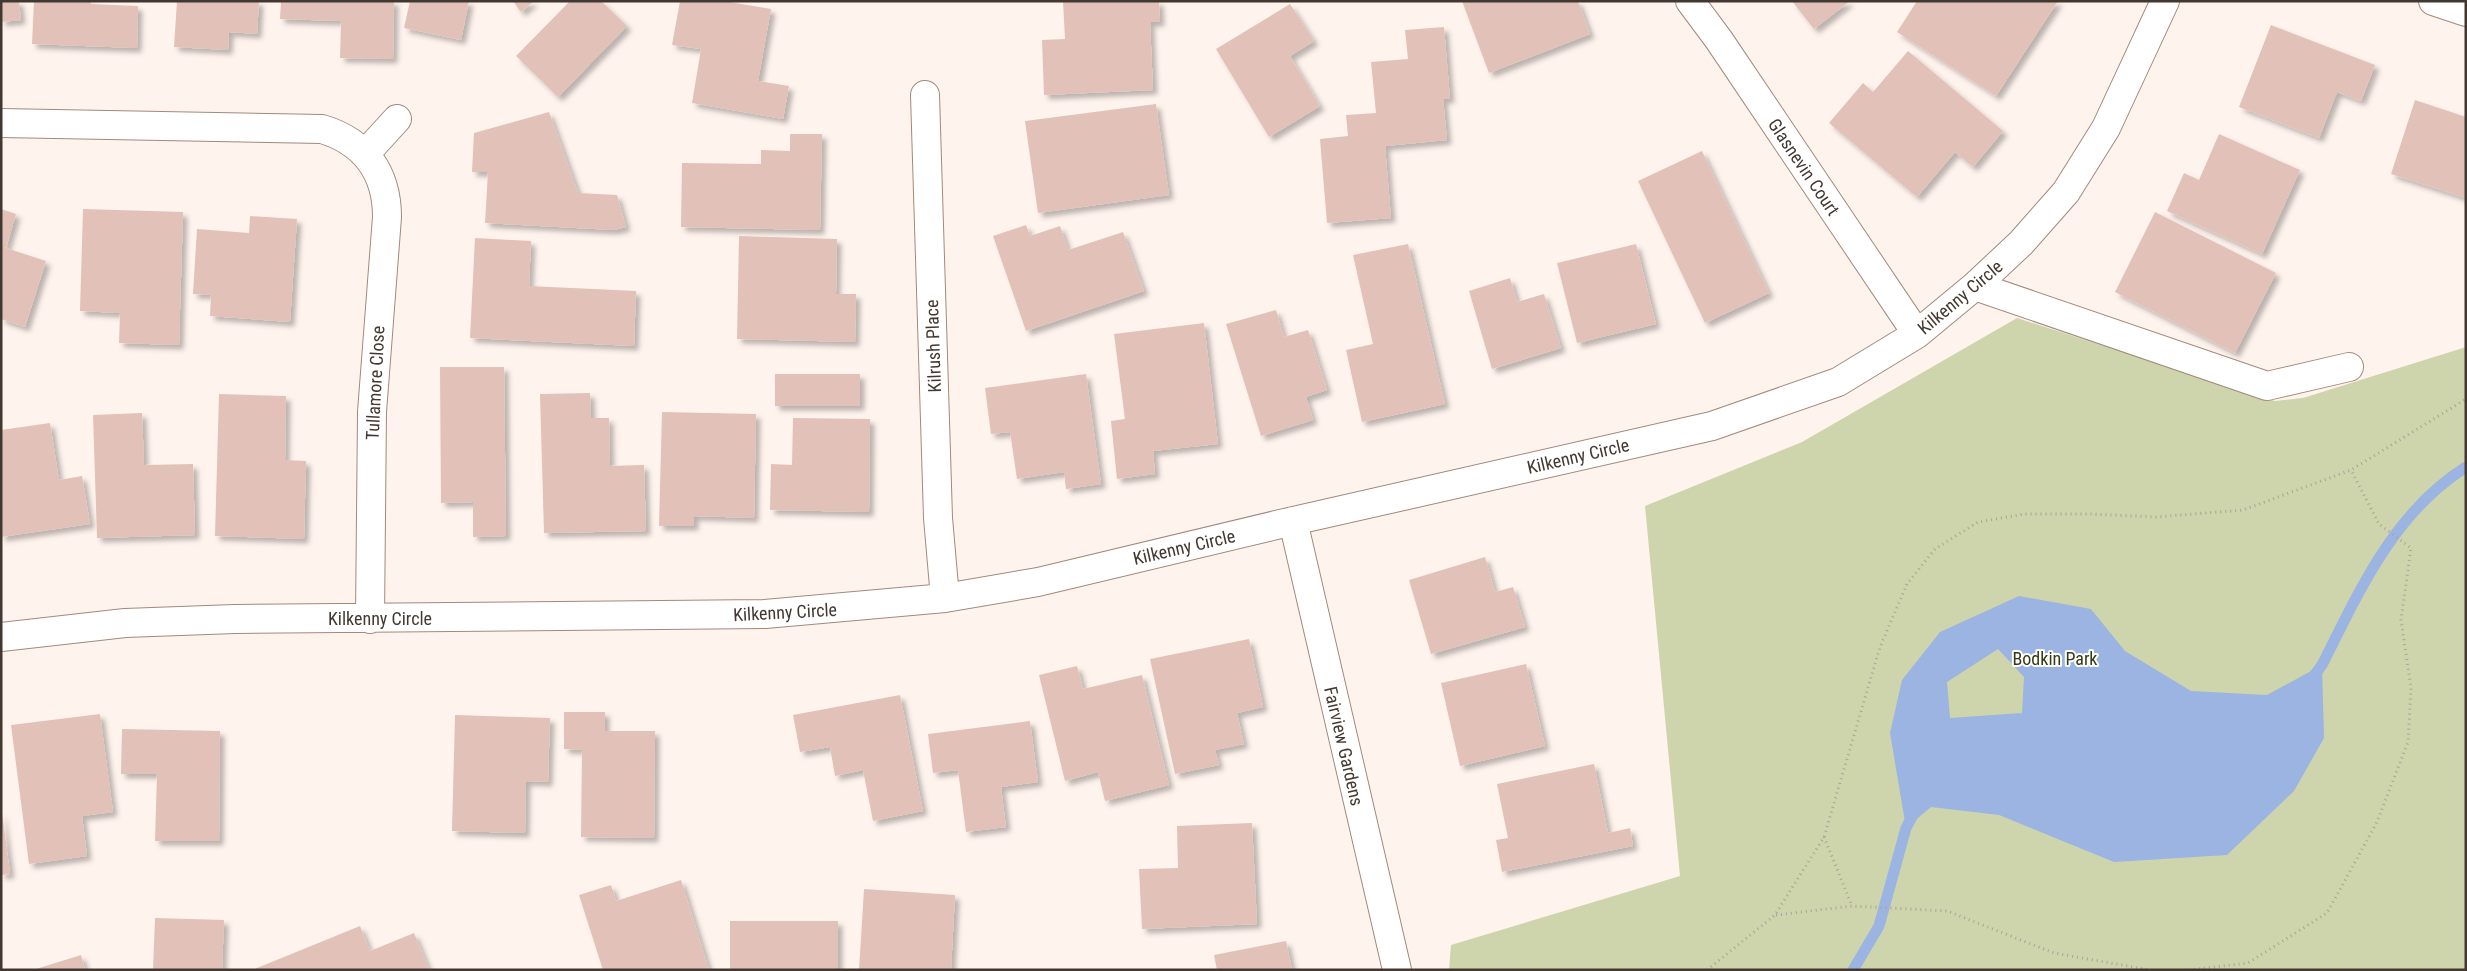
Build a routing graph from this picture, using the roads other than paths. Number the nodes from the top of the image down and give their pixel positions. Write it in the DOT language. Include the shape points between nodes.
graph roads {
  1 [pos="1690,1"];
  2 [pos="2165,1"];
  3 [pos="2433,1"];
  4 [pos="2466,12"];
  5 [pos="925,94"];
  6 [pos="397,119"];
  7 [pos="1,123"];
  8 [pos="365,154"];
  9 [pos="1976,286"];
  10 [pos="1917,334"];
  11 [pos="2349,367"];
  12 [pos="1293,521"];
  13 [pos="945,598"];
  14 [pos="370,619"];
  15 [pos="1,636"];
  16 [pos="1397,970"];
  1 -- 10 [label="street, Glasnevin Court"];
  2 -- 9 [label="street, Kilkenny Circle" via="2106,128 2066,192 2021,243"];
  3 -- 4 [label="street"];
  5 -- 13 [label="street, Kilrush Place" via="938,518"];
  6 -- 8 [label="street"];
  7 -- 8 [label="street, Tullamore Close" via="322,129 347,139"];
  8 -- 14 [label="street, Tullamore Close" via="382,180 388,217 372,412"];
  9 -- 10 [label="street, Kilkenny Circle"];
  9 -- 11 [label="street" via="2267,386"];
  10 -- 12 [label="street, Kilkenny Circle" via="1838,382 1712,426"];
  12 -- 13 [label="street, Kilkenny Circle" via="1038,582"];
  12 -- 16 [label="street, Fairview Gardens"];
  13 -- 14 [label="street, Kilkenny Circle" via="765,614"];
  14 -- 15 [label="street, Kilkenny Circle" via="125,623"];
}
